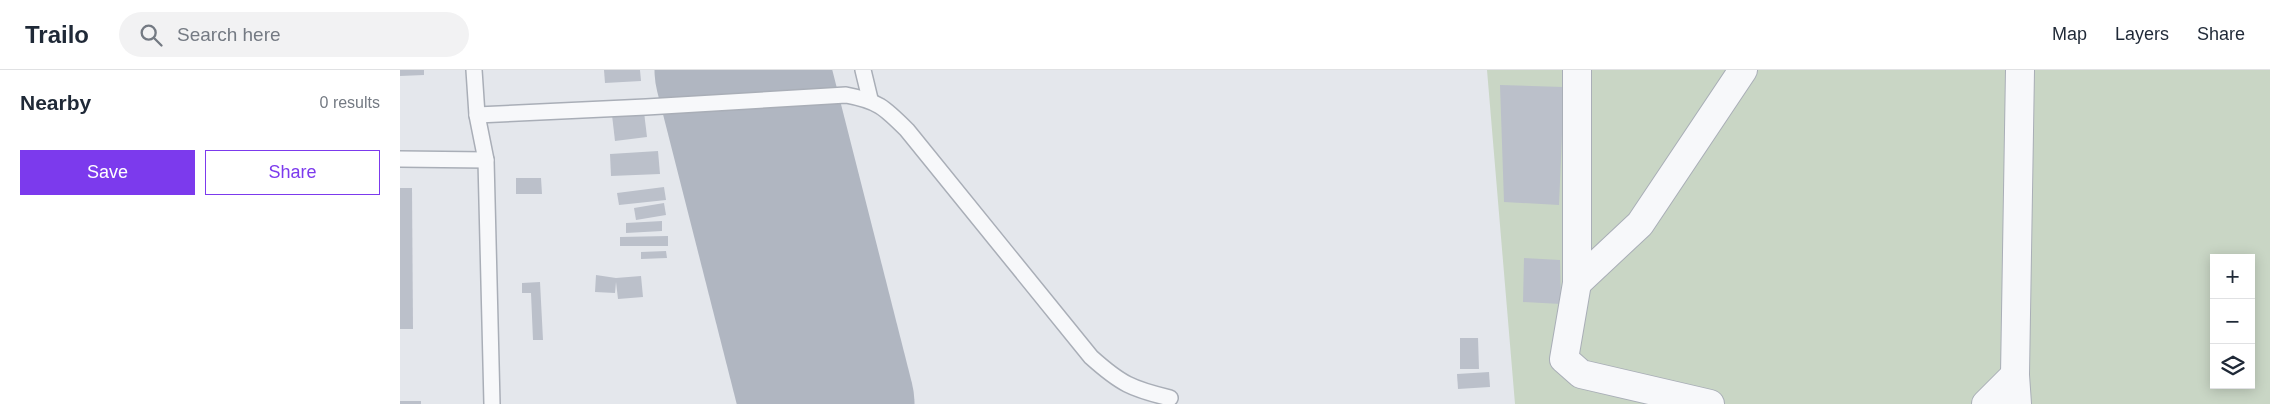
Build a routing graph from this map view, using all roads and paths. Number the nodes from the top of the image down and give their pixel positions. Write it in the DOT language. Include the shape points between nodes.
graph roads {
  1 [pos="474,70"];
  2 [pos="863,70"];
  3 [pos="1577,70"];
  4 [pos="1743,70"];
  5 [pos="2020,70"];
  6 [pos="870,100"];
  7 [pos="477,115"];
  8 [pos="400,159"];
  9 [pos="486,160"];
  10 [pos="1577,283"];
  11 [pos="2015,375"];
  12 [pos="1170,398"];
  13 [pos="492,404"];
  14 [pos="1703,404"];
  15 [pos="1986,404"];
  16 [pos="2017,404"];
  1 -- 7 [label="lane"];
  2 -- 6 [label="lane"];
  3 -- 10 [label="street"];
  4 -- 10 [label="street" via="1640,224"];
  5 -- 11 [label="street"];
  6 -- 7 [label="lane" via="846,95"];
  6 -- 12 [label="lane" via="888,111 907,130 1092,357 1113,377 1137,390"];
  7 -- 9 [label="lane"];
  8 -- 9 [label="lane"];
  9 -- 13 [label="lane"];
  10 -- 14 [label="street" via="1564,359 1581,374"];
  11 -- 15 [label="street"];
  11 -- 16 [label="street"];
}
